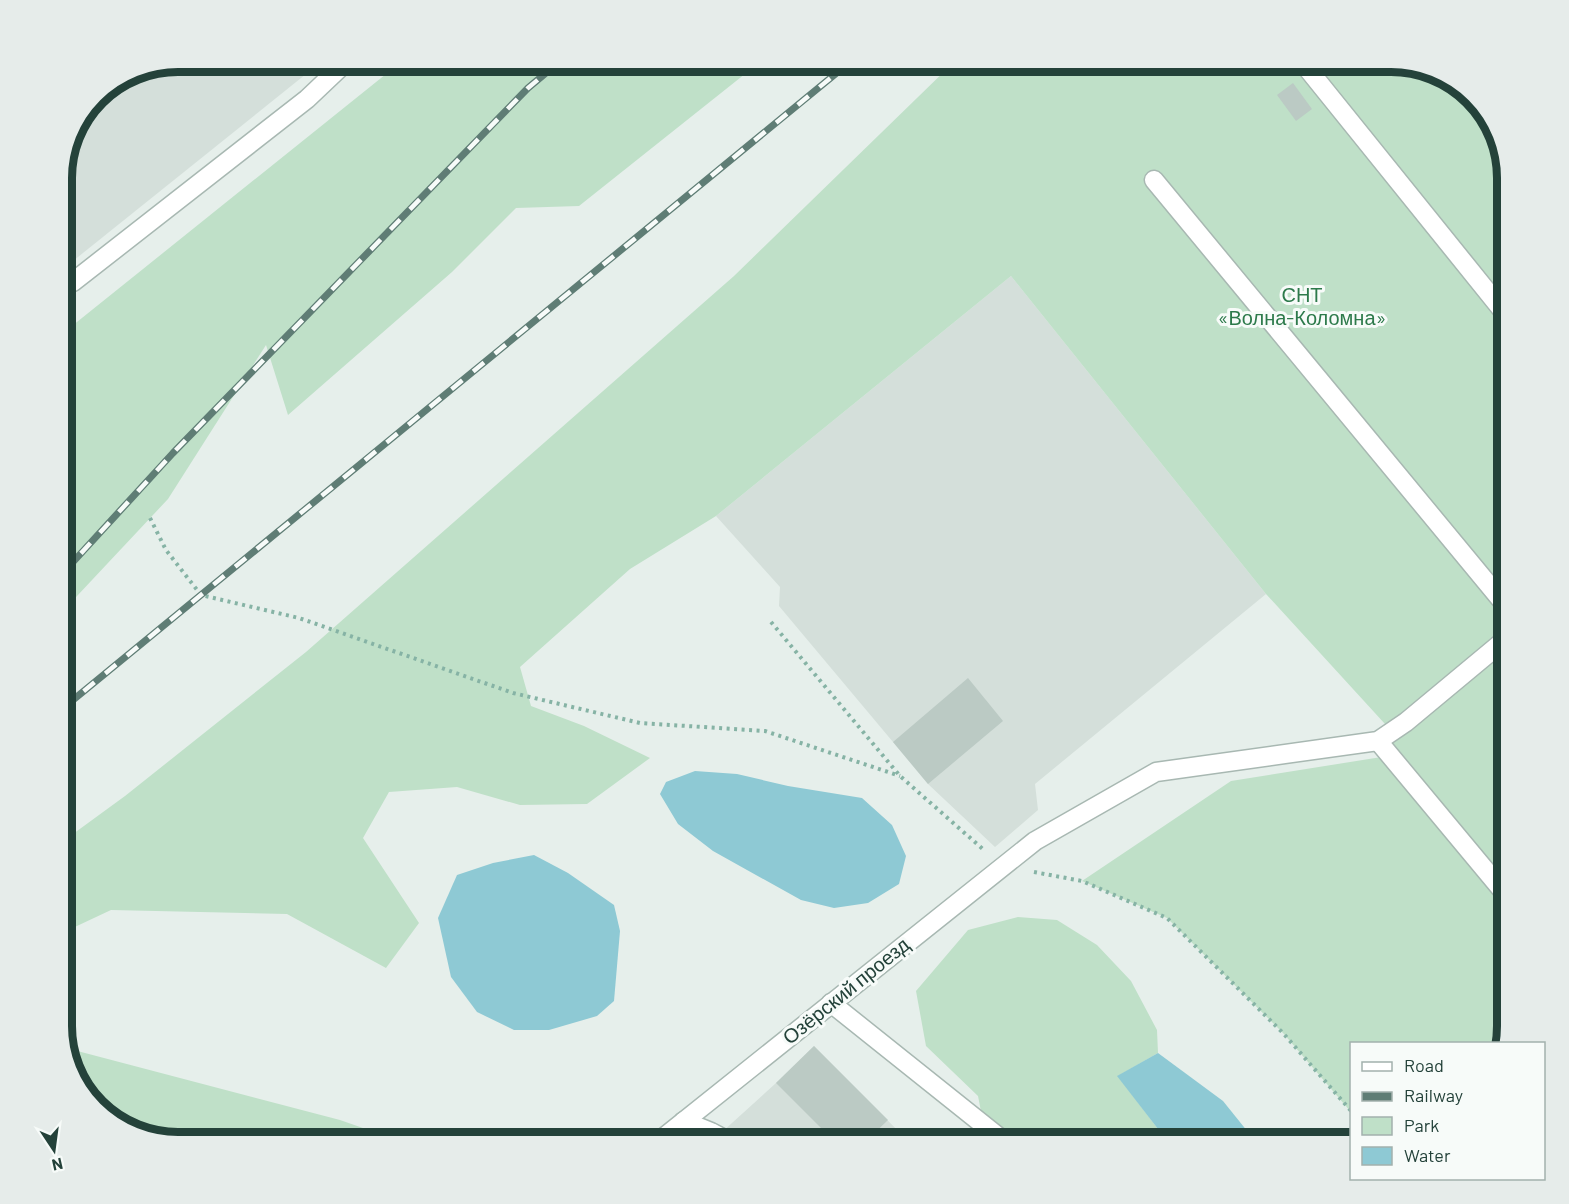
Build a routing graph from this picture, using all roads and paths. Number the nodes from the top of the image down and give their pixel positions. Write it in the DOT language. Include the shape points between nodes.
graph roads {
  1 [pos="335,72"];
  2 [pos="1310,72"];
  3 [pos="1154,180"];
  4 [pos="72,282"];
  5 [pos="1497,301"];
  6 [pos="150,518"];
  7 [pos="1497,594"];
  8 [pos="771,622"];
  9 [pos="1497,647"];
  10 [pos="1378,741"];
  11 [pos="900,776"];
  12 [pos="1002,867"];
  13 [pos="1497,883"];
  14 [pos="831,1003"];
  15 [pos="1350,1110"];
  16 [pos="684,1121"];
  17 [pos="671,1132"];
  18 [pos="711,1132"];
  19 [pos="991,1132"];
  1 -- 4 [label="street" via="307,99"];
  2 -- 5 [label="street"];
  3 -- 7 [label="street"];
  6 -- 11 [label="path" via="166,550 201,595 299,618 513,693 640,723 765,731"];
  8 -- 11 [label="path"];
  9 -- 10 [label="street"];
  10 -- 12 [label="street, Озёрский проезд" via="1156,772 1035,841"];
  10 -- 13 [label="street"];
  11 -- 12 [label="path"];
  12 -- 14 [label="street, Озёрский проезд"];
  12 -- 15 [label="path" via="1082,881 1167,918 1284,1033"];
  14 -- 16 [label="street, Озёрский проезд"];
  14 -- 19 [label="street"];
  16 -- 17 [label="street, Озёрский проезд"];
  16 -- 18 [label="street"];
}
